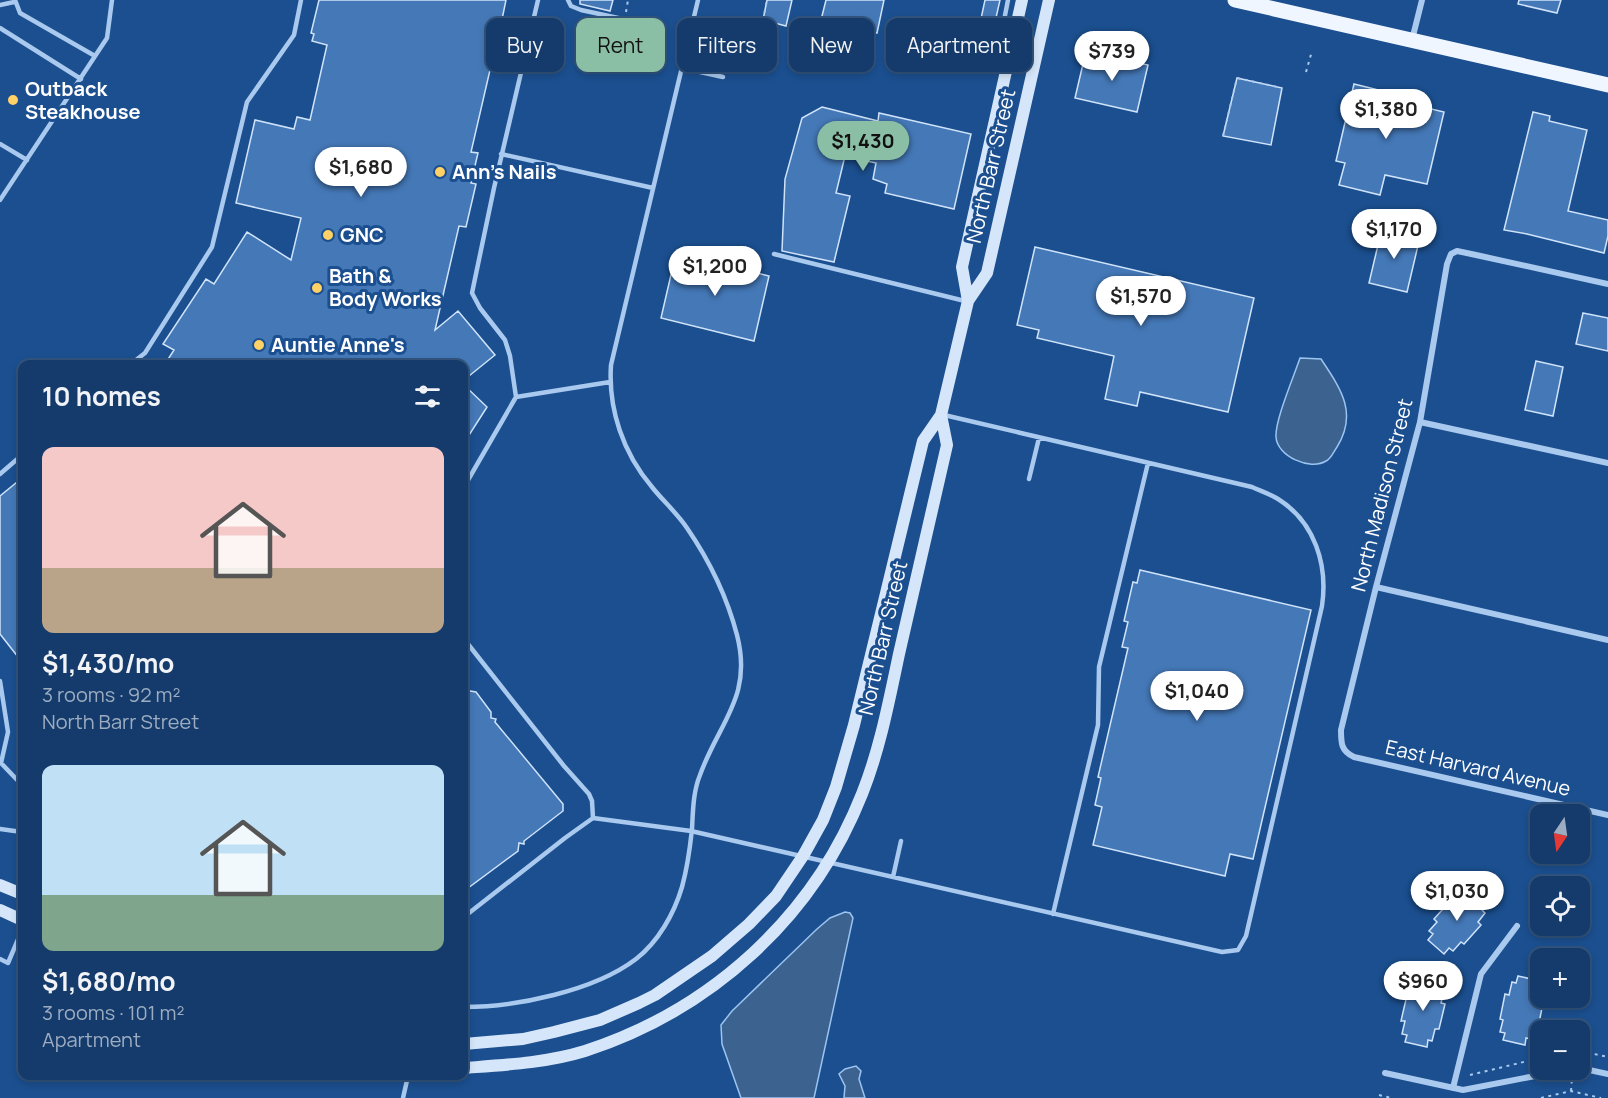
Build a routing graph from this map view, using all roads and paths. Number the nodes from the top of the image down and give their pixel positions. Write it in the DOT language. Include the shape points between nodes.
graph roads {
  1 [pos="112,0"];
  2 [pos="301,0"];
  3 [pos="538,0"];
  4 [pos="568,0"];
  5 [pos="628,0"];
  6 [pos="698,0"];
  7 [pos="767,0"];
  8 [pos="1008,0"];
  9 [pos="1022,0"];
  10 [pos="1049,0"];
  11 [pos="1235,0"];
  12 [pos="1422,0"];
  13 [pos="15,1"];
  14 [pos="0,5"];
  15 [pos="626,13"];
  16 [pos="618,18"];
  17 [pos="694,18"];
  18 [pos="763,18"];
  19 [pos="1004,18"];
  20 [pos="0,28"];
  21 [pos="1412,40"];
  22 [pos="1312,51"];
  23 [pos="95,56"];
  24 [pos="681,72"];
  25 [pos="700,72"];
  26 [pos="1306,72"];
  27 [pos="723,77"];
  28 [pos="81,79"];
  29 [pos="1608,85"];
  30 [pos="1282,88"];
  31 [pos="1223,136"];
  32 [pos="0,144"];
  33 [pos="501,154"];
  34 [pos="27,160"];
  35 [pos="653,188"];
  36 [pos="0,200"];
  37 [pos="774,254"];
  38 [pos="1608,284"];
  39 [pos="968,301"];
  40 [pos="136,360"];
  41 [pos="609,382"];
  42 [pos="516,397"];
  43 [pos="941,415"];
  44 [pos="1420,422"];
  45 [pos="1039,438"];
  46 [pos="18,458"];
  47 [pos="1148,463"];
  48 [pos="1608,463"];
  49 [pos="0,474"];
  50 [pos="1029,479"];
  51 [pos="468,480"];
  52 [pos="1376,587"];
  53 [pos="1608,640"];
  54 [pos="468,644"];
  55 [pos="0,681"];
  56 [pos="1344,749"];
  57 [pos="0,764"];
  58 [pos="18,781"];
  59 [pos="1608,815"];
  60 [pos="593,818"];
  61 [pos="0,829"];
  62 [pos="18,831"];
  63 [pos="692,831"];
  64 [pos="901,841"];
  65 [pos="803,856"];
  66 [pos="828,862"];
  67 [pos="893,877"];
  68 [pos="0,885"];
  69 [pos="18,892"];
  70 [pos="0,910"];
  71 [pos="468,914"];
  72 [pos="1053,914"];
  73 [pos="18,918"];
  74 [pos="1517,926"];
  75 [pos="18,939"];
  76 [pos="0,959"];
  77 [pos="468,1007"];
  78 [pos="468,1044"];
  79 [pos="1590,1053"];
  80 [pos="1608,1057"];
  81 [pos="1530,1060"];
  82 [pos="468,1068"];
  83 [pos="1590,1070"];
  84 [pos="1385,1073"];
  85 [pos="1608,1074"];
  86 [pos="1470,1075"];
  87 [pos="1530,1077"];
  88 [pos="407,1080"];
  89 [pos="1572,1080"];
  90 [pos="1453,1088"];
  91 [pos="1571,1091"];
  92 [pos="1379,1095"];
  93 [pos="403,1098"];
  94 [pos="1392,1098"];
  95 [pos="1541,1098"];
  96 [pos="1602,1098"];
  1 -- 23 [label="lane" via="107,38"];
  2 -- 40 [label="lane" via="294,35 247,102 212,247 145,353"];
  3 -- 33 [label="lane"];
  4 -- 16 [label="lane" via="581,10"];
  5 -- 15 [label="path"];
  6 -- 17 [label="lane"];
  7 -- 18 [label="path"];
  8 -- 19 [label="lane"];
  9 -- 39 [label="street, North Barr Street" via="962,267"];
  10 -- 39 [label="street, North Barr Street" via="987,273"];
  11 -- 21 [label="main road"];
  12 -- 21 [label="street"];
  13 -- 14 [label="lane"];
  13 -- 23 [label="lane" via="20,13"];
  20 -- 28 [label="lane"];
  21 -- 29 [label="main road"];
  22 -- 26 [label="path"];
  23 -- 28 [label="lane"];
  24 -- 35 [label="lane"];
  25 -- 27 [label="lane"];
  28 -- 34 [label="lane"];
  30 -- 31 [label="path" via="1237,78"];
  32 -- 34 [label="lane"];
  33 -- 35 [label="lane"];
  33 -- 42 [label="lane" via="472,294 505,340"];
  34 -- 36 [label="lane"];
  35 -- 41 [label="lane"];
  37 -- 39 [label="lane"];
  38 -- 44 [label="street, North Madison Street" via="1457,251 1451,254"];
  39 -- 43 [label="street, North Barr Street"];
  41 -- 42 [label="lane"];
  41 -- 63 [label="lane" via="630,456 704,554 731,616 740,651 740,686 699,777"];
  42 -- 51 [label="lane"];
  43 -- 45 [label="lane"];
  43 -- 65 [label="street, North Barr Street" via="923,441 836,787"];
  43 -- 66 [label="street, North Barr Street" via="947,446 881,734 863,792"];
  44 -- 48 [label="street"];
  44 -- 52 [label="street, North Madison Street"];
  45 -- 47 [label="lane"];
  45 -- 50 [label="lane"];
  46 -- 49 [label="lane"];
  47 -- 72 [label="lane" via="1099,667 1098,725"];
  47 -- 72 [label="lane" via="1252,487 1278,498 1309,530 1318,548 1323,573 1322,606 1243,944 1238,950 1222,952"];
  52 -- 53 [label="street"];
  52 -- 56 [label="street, North Madison Street" via="1341,730"];
  54 -- 60 [label="lane" via="589,794"];
  55 -- 57 [label="lane" via="8,732"];
  56 -- 59 [label="street, East Harvard Avenue" via="1354,757"];
  57 -- 58 [label="lane"];
  60 -- 63 [label="lane"];
  60 -- 71 [label="lane"];
  61 -- 62 [label="lane"];
  63 -- 65 [label="lane"];
  63 -- 77 [label="lane" via="682,887 672,911 661,932 638,958 609,976 561,993 524,1002"];
  64 -- 67 [label="lane"];
  65 -- 66 [label="lane"];
  65 -- 78 [label="street, North Barr Street" via="776,896 749,924 712,956 655,995 600,1020 554,1032"];
  66 -- 67 [label="lane"];
  66 -- 82 [label="street, North Barr Street" via="795,909 766,941 716,986 672,1013 583,1051 519,1064"];
  67 -- 72 [label="lane"];
  68 -- 69 [label="street"];
  70 -- 73 [label="street"];
  74 -- 90 [label="street" via="1481,974"];
  75 -- 76 [label="lane" via="8,963"];
  79 -- 80 [label="path"];
  81 -- 86 [label="path"];
  83 -- 85 [label="street"];
  84 -- 90 [label="street"];
  87 -- 90 [label="street" via="1473,1089"];
  88 -- 93 [label="lane"];
  89 -- 91 [label="path"];
  91 -- 95 [label="path"];
  91 -- 96 [label="path"];
  92 -- 94 [label="path"];
}
